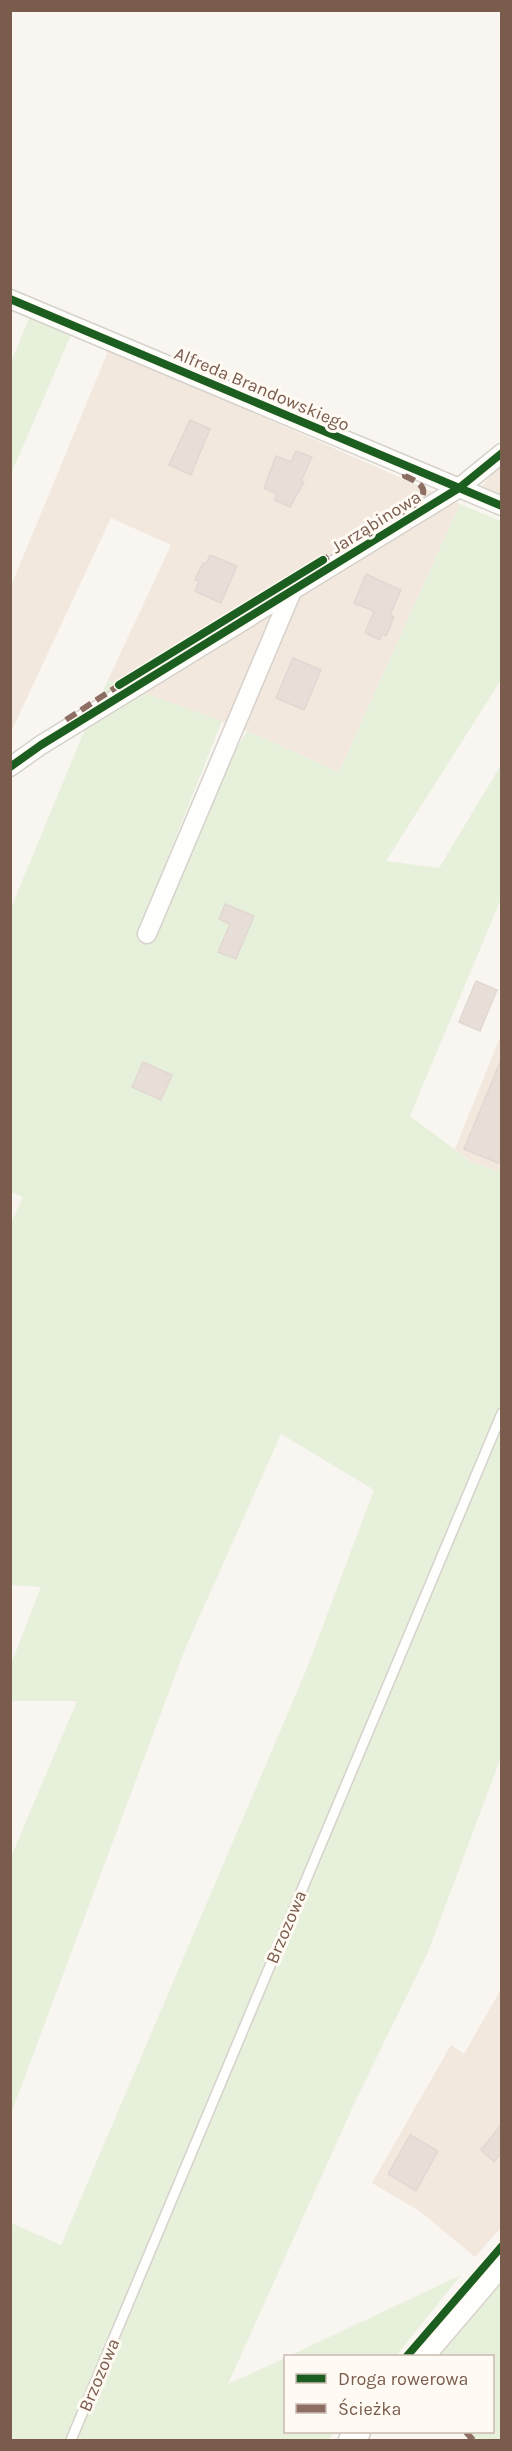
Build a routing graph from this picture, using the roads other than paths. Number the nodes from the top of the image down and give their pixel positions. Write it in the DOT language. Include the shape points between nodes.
graph roads {
  1 [pos="10,299"];
  2 [pos="501,453"];
  3 [pos="459,488"];
  4 [pos="501,506"];
  5 [pos="292,591"];
  6 [pos="10,767"];
  7 [pos="147,934"];
  8 [pos="501,1413"];
  9 [pos="501,2262"];
  10 [pos="423,2355"];
  11 [pos="71,2440"];
  1 -- 3 [label="street, Alfreda Brandowskiego"];
  2 -- 3 [label="street, Jarząbinowa"];
  3 -- 4 [label="street, Alfreda Brandowskiego"];
  3 -- 5 [label="street, Jarząbinowa"];
  5 -- 6 [label="street, Jarząbinowa"];
  5 -- 7 [label="street"];
  8 -- 11 [label="lane, Brzozowa"];
  9 -- 10 [label="street"];
}
